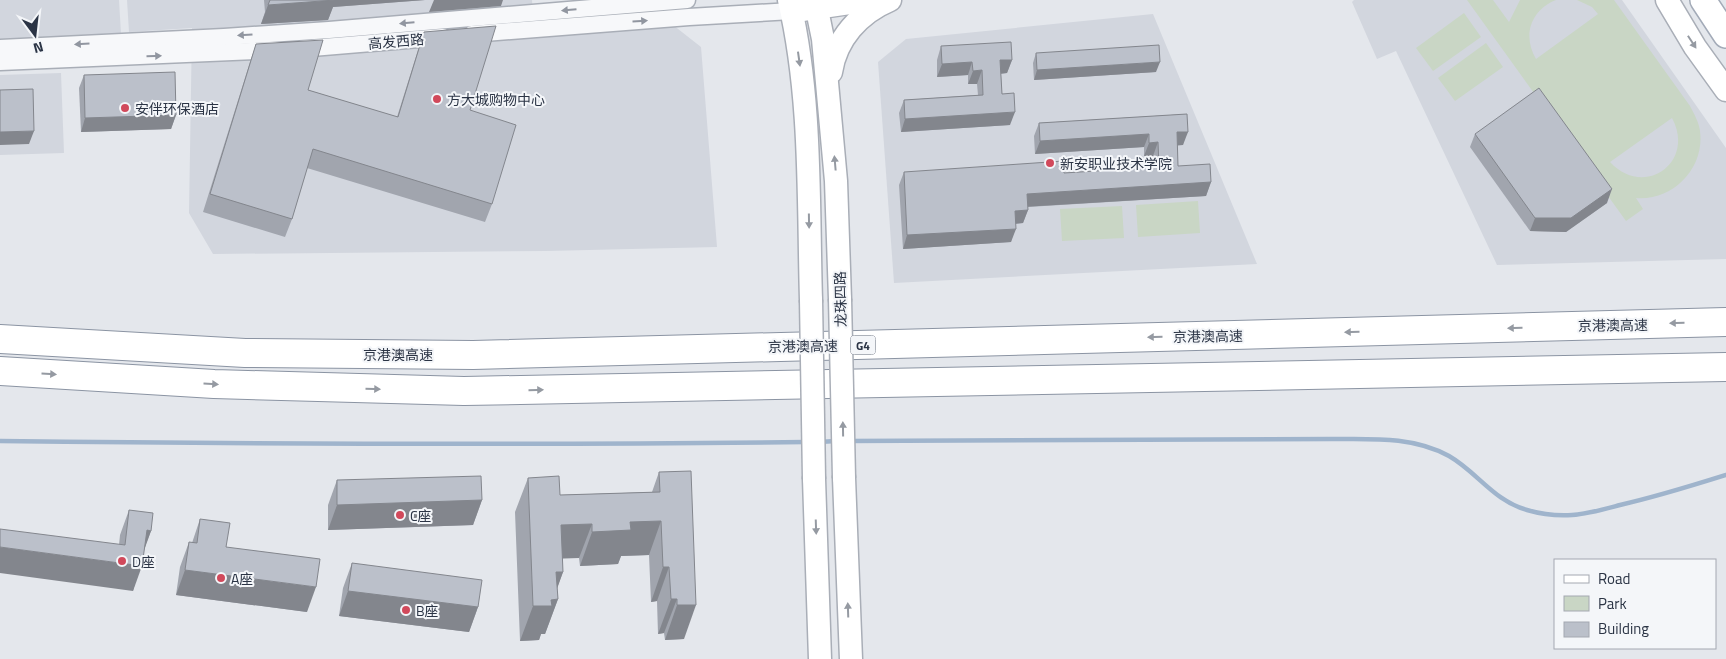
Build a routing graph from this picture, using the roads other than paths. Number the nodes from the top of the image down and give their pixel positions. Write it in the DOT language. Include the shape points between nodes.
graph roads {
  1 [pos="687,0"];
  2 [pos="870,0"];
  3 [pos="890,0"];
  4 [pos="1667,0"];
  5 [pos="1703,0"];
  6 [pos="816,4"];
  7 [pos="790,6"];
  8 [pos="1726,35"];
  9 [pos="0,48"];
  10 [pos="0,62"];
  11 [pos="1726,90"];
  12 [pos="828,96"];
  13 [pos="1726,322"];
  14 [pos="0,339"];
  15 [pos="1726,367"];
  16 [pos="0,371"];
  17 [pos="1392,374"];
  18 [pos="1726,381"];
  19 [pos="820,659"];
  20 [pos="850,659"];
  1 -- 9 [label="street, 高发西路, one-way" via="329,30"];
  2 -- 6 [label="main road"];
  3 -- 12 [label="main road" via="864,15 844,38 832,64"];
  4 -- 11 [label="main road, one-way"];
  5 -- 8 [label="main road"];
  6 -- 7 [label="main road"];
  6 -- 12 [label="main road, 龙珠四路"];
  10 -- 7 [label="street, 高发西路, one-way" via="330,47"];
  7 -- 19 [label="main road, one-way, bridge" via="807,141"];
  20 -- 12 [label="main road, 龙珠四路, one-way, bridge" via="836,181"];
  13 -- 14 [label="highway, 京港澳高速 / G4, one-way" via="473,355 245,353"];
  15 -- 17 [label="highway"];
  16 -- 17 [label="highway, one-way" via="214,384 464,391"];
  17 -- 18 [label="highway" via="1454,387"];
}
